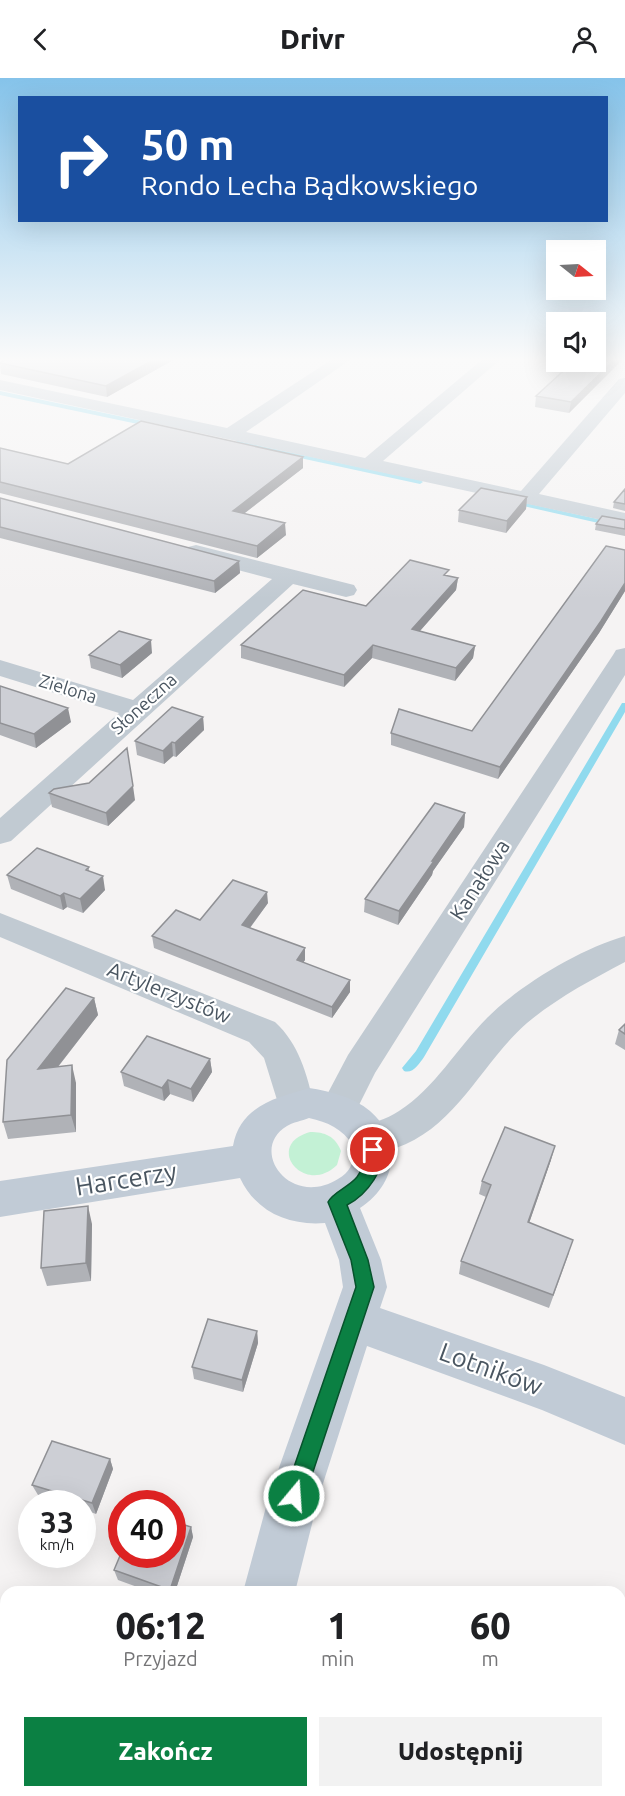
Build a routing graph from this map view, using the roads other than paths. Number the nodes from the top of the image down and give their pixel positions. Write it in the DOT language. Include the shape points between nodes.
graph roads {
  1 [pos="250,438"];
  2 [pos="399,438"];
  3 [pos="577,438"];
  4 [pos="369,464"];
  5 [pos="525,498"];
  6 [pos="625,519"];
  7 [pos="173,546"];
  8 [pos="288,576"];
  9 [pos="346,590"];
  10 [pos="625,655"];
  11 [pos="0,668"];
  12 [pos="137,710"];
  13 [pos="0,834"];
  14 [pos="0,924"];
  15 [pos="625,948"];
  16 [pos="295,1105"];
  17 [pos="339,1108"];
  18 [pos="370,1139"];
  19 [pos="251,1160"];
  20 [pos="0,1199"];
  21 [pos="337,1202"];
  22 [pos="355,1321"];
  23 [pos="625,1421"];
  24 [pos="271,1586"];
  1 -- 4 [label="street"];
  2 -- 4 [label="street"];
  3 -- 5 [label="street"];
  4 -- 5 [label="street"];
  5 -- 6 [label="street"];
  7 -- 8 [label="street"];
  8 -- 9 [label="street"];
  8 -- 12 [label="street, Słoneczna"];
  10 -- 17 [label="street, Kanałowa" via="361,1065"];
  11 -- 12 [label="street, Zielona"];
  12 -- 13 [label="street, Słoneczna"];
  14 -- 16 [label="street, Artylerzystów" via="262,1032 283,1057"];
  15 -- 18 [label="street" via="531,1000 477,1051 426,1112 397,1131"];
  16 -- 17 [label="street" via="309,1102"];
  16 -- 19 [label="street" via="266,1121 256,1133"];
  17 -- 18 [label="street" via="363,1126"];
  18 -- 21 [label="street" via="373,1162 369,1174 350,1195"];
  19 -- 20 [label="street, Harcerzy"];
  19 -- 21 [label="street" via="257,1178 283,1200 318,1206"];
  21 -- 22 [label="street" via="365,1277"];
  22 -- 23 [label="street, Lotników"];
  22 -- 24 [label="street" via="294,1496"];
}
